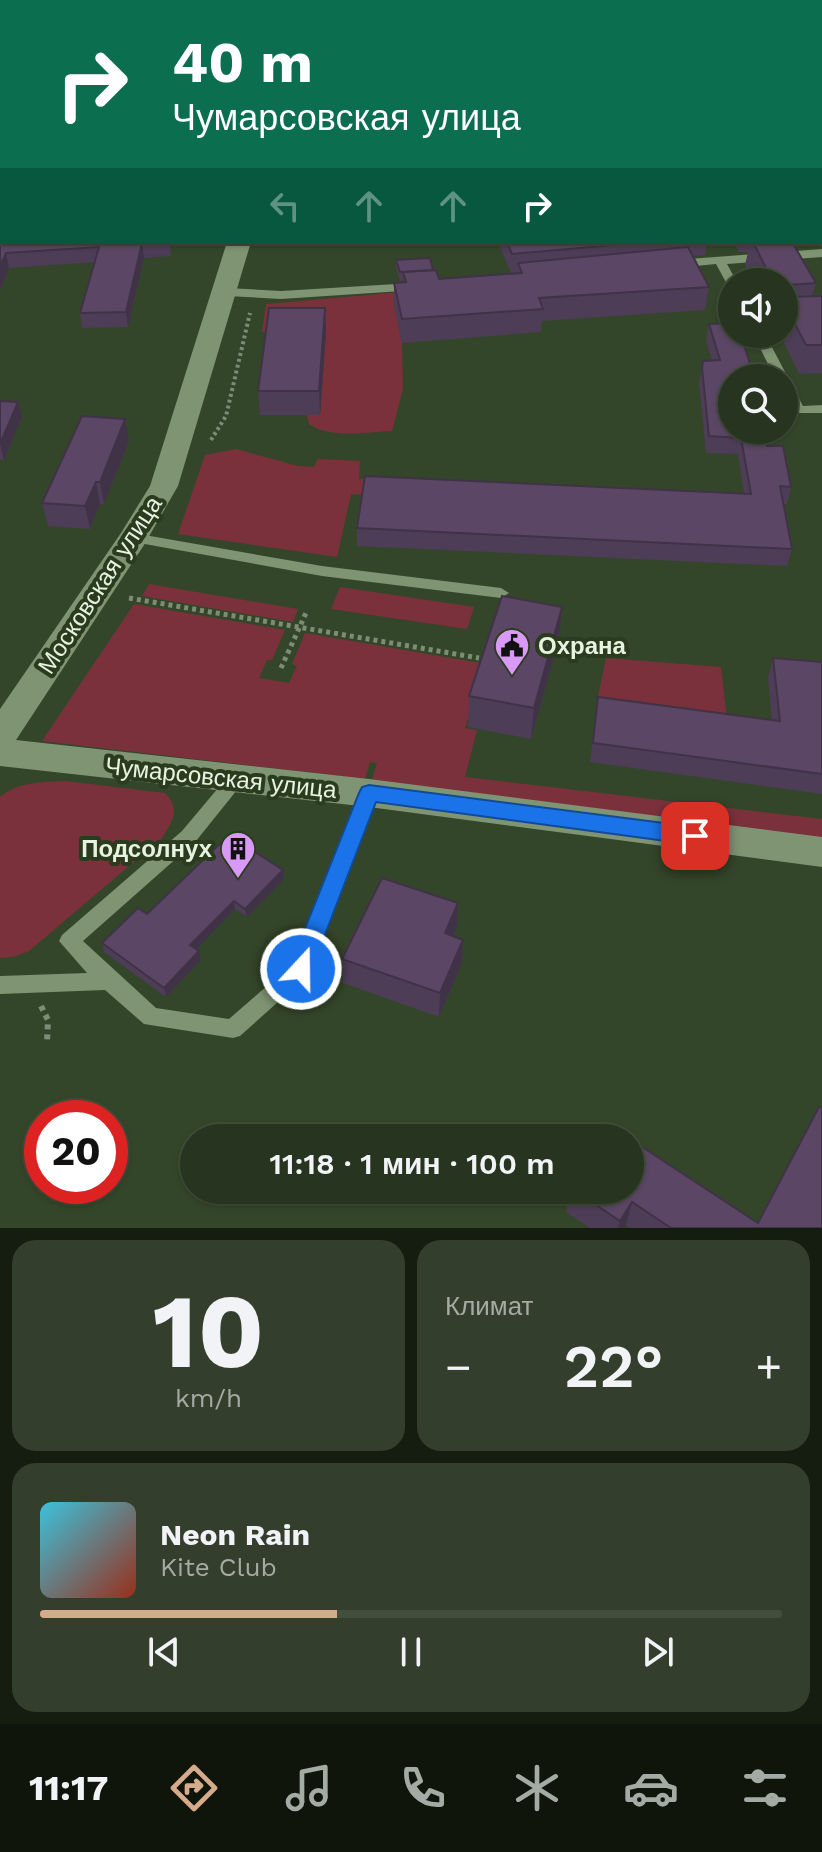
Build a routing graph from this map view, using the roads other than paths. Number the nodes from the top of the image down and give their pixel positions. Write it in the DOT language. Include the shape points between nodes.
graph roads {
  1 [pos="239,244"];
  2 [pos="822,253"];
  3 [pos="719,259"];
  4 [pos="667,265"];
  5 [pos="724,268"];
  6 [pos="423,286"];
  7 [pos="227,292"];
  8 [pos="798,408"];
  9 [pos="822,409"];
  10 [pos="133,538"];
  11 [pos="501,593"];
  12 [pos="0,736"];
  13 [pos="0,752"];
  14 [pos="235,780"];
  15 [pos="369,793"];
  16 [pos="822,852"];
  17 [pos="109,981"];
  18 [pos="0,985"];
  1 -- 7 [label="street, Московская улица"];
  2 -- 3 [label="lane"];
  3 -- 4 [label="lane"];
  3 -- 5 [label="lane"];
  6 -- 7 [label="lane" via="281,295"];
  7 -- 10 [label="street, Московская улица" via="164,486"];
  8 -- 9 [label="lane"];
  10 -- 11 [label="lane" via="322,571"];
  10 -- 12 [label="street, Московская улица"];
  13 -- 14 [label="street, Чумарсовская улица"];
  14 -- 15 [label="street, Чумарсовская улица"];
  14 -- 17 [label="lane" via="189,836 69,941"];
  15 -- 16 [label="street, Чумарсовская улица"];
  15 -- 17 [label="lane" via="301,969 233,1029 151,1017"];
  17 -- 18 [label="lane"];
}
